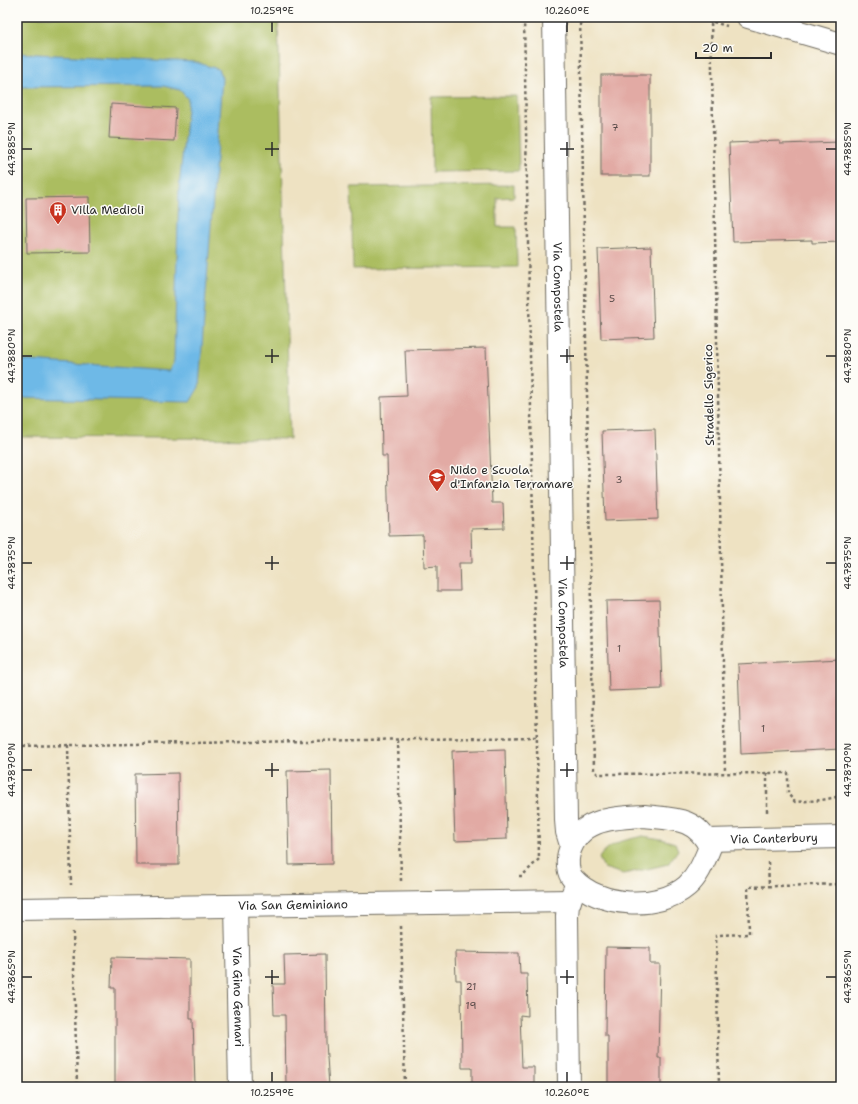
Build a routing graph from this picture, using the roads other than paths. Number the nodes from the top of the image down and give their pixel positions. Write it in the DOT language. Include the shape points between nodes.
graph roads {
  1 [pos="554,17"];
  2 [pos="748,17"];
  3 [pos="841,44"];
  4 [pos="841,837"];
  5 [pos="707,840"];
  6 [pos="571,845"];
  7 [pos="573,892"];
  8 [pos="236,906"];
  9 [pos="17,909"];
  10 [pos="240,1087"];
  11 [pos="569,1087"];
  1 -- 6 [label="street, Via Compostela" via="566,820"];
  2 -- 3 [label="street"];
  4 -- 5 [label="street, Via Canterbury"];
  5 -- 6 [label="street" via="691,823 644,816 606,819 580,831"];
  5 -- 7 [label="street" via="710,847 698,872 686,886 668,898 616,902 586,892"];
  6 -- 7 [label="street" via="567,861"];
  7 -- 8 [label="street, Via San Geminiano"];
  7 -- 11 [label="street" via="567,916"];
  8 -- 9 [label="street, Via San Geminiano"];
  8 -- 10 [label="street, Via Gino Gennari"];
}
